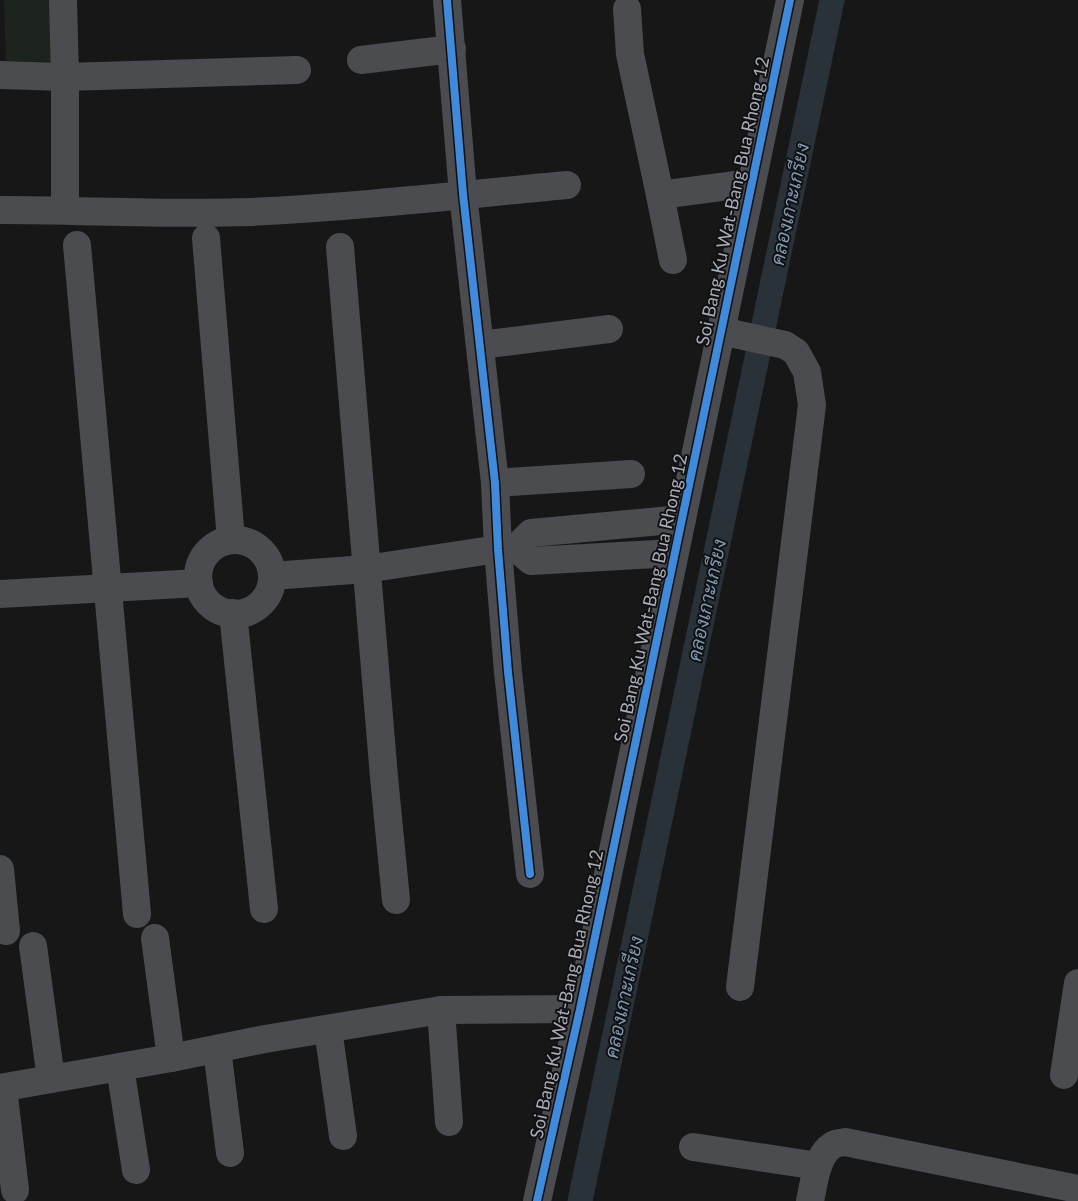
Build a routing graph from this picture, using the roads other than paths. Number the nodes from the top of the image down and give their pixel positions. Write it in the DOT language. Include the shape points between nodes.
graph roads {
  1 [pos="63,0"];
  2 [pos="447,0"];
  3 [pos="790,0"];
  4 [pos="627,9"];
  5 [pos="452,49"];
  6 [pos="361,60"];
  7 [pos="297,70"];
  8 [pos="0,75"];
  9 [pos="65,77"];
  10 [pos="752,183"];
  11 [pos="567,185"];
  12 [pos="463,194"];
  13 [pos="660,194"];
  14 [pos="0,210"];
  15 [pos="65,210"];
  16 [pos="206,238"];
  17 [pos="77,245"];
  18 [pos="340,248"];
  19 [pos="673,260"];
  20 [pos="609,329"];
  21 [pos="729,333"];
  22 [pos="480,345"];
  23 [pos="631,474"];
  24 [pos="495,483"];
  25 [pos="682,519"];
  26 [pos="232,540"];
  27 [pos="507,548"];
  28 [pos="674,553"];
  29 [pos="366,569"];
  30 [pos="272,576"];
  31 [pos="199,583"];
  32 [pos="108,588"];
  33 [pos="0,594"];
  34 [pos="233,613"];
  35 [pos="0,869"];
  36 [pos="530,874"];
  37 [pos="396,900"];
  38 [pos="264,909"];
  39 [pos="137,914"];
  40 [pos="6,931"];
  41 [pos="155,938"];
  42 [pos="33,946"];
  43 [pos="740,987"];
  44 [pos="1077,997"];
  45 [pos="580,1009"];
  46 [pos="441,1010"];
  47 [pos="328,1029"];
  48 [pos="217,1049"];
  49 [pos="171,1058"];
  50 [pos="120,1068"];
  51 [pos="1064,1075"];
  52 [pos="51,1079"];
  53 [pos="1,1088"];
  54 [pos="449,1122"];
  55 [pos="343,1136"];
  56 [pos="693,1147"];
  57 [pos="230,1153"];
  58 [pos="818,1166"];
  59 [pos="136,1170"];
  60 [pos="1078,1188"];
  61 [pos="15,1190"];
  62 [pos="537,1201"];
  63 [pos="810,1201"];
  1 -- 9 [label="street"];
  2 -- 5 [label="street"];
  3 -- 10 [label="street, Soi Bang Ku Wat-Bang Bua Rhong 12"];
  4 -- 13 [label="street" via="630,54"];
  5 -- 6 [label="street"];
  5 -- 12 [label="street"];
  7 -- 9 [label="street"];
  8 -- 9 [label="street"];
  9 -- 15 [label="street"];
  10 -- 13 [label="street"];
  10 -- 21 [label="street, Soi Bang Ku Wat-Bang Bua Rhong 12"];
  11 -- 12 [label="street"];
  12 -- 15 [label="street" via="250,212"];
  12 -- 22 [label="street"];
  13 -- 19 [label="street"];
  14 -- 15 [label="street"];
  16 -- 26 [label="street"];
  17 -- 32 [label="street"];
  18 -- 29 [label="street"];
  20 -- 22 [label="street"];
  21 -- 25 [label="street, Soi Bang Ku Wat-Bang Bua Rhong 12"];
  21 -- 43 [label="street" via="785,345 796,352 807,372 812,405"];
  22 -- 24 [label="street"];
  23 -- 24 [label="street"];
  24 -- 27 [label="street"];
  25 -- 27 [label="street" via="531,533"];
  25 -- 28 [label="street, Soi Bang Ku Wat-Bang Bua Rhong 12"];
  26 -- 30 [label="street" via="243,540 264,553"];
  26 -- 31 [label="street" via="220,543 202,559"];
  27 -- 28 [label="street" via="531,562"];
  27 -- 29 [label="street"];
  27 -- 36 [label="street" via="508,672"];
  28 -- 45 [label="street, Soi Bang Ku Wat-Bang Bua Rhong 12"];
  29 -- 30 [label="street"];
  29 -- 37 [label="street"];
  30 -- 34 [label="street" via="265,599 245,612"];
  31 -- 32 [label="street"];
  31 -- 34 [label="street" via="211,604 221,611"];
  32 -- 33 [label="street"];
  32 -- 39 [label="street"];
  34 -- 38 [label="street"];
  35 -- 40 [label="street"];
  41 -- 49 [label="street"];
  42 -- 52 [label="street"];
  44 -- 51 [label="street"];
  45 -- 46 [label="street"];
  45 -- 62 [label="street, Soi Bang Ku Wat-Bang Bua Rhong 12"];
  46 -- 47 [label="street"];
  46 -- 54 [label="street"];
  47 -- 48 [label="street"];
  47 -- 55 [label="street"];
  48 -- 49 [label="street"];
  48 -- 57 [label="street"];
  49 -- 50 [label="street"];
  50 -- 52 [label="street"];
  50 -- 59 [label="street"];
  52 -- 53 [label="street"];
  53 -- 61 [label="street"];
  56 -- 58 [label="street"];
  58 -- 60 [label="street" via="825,1152 834,1144 845,1142"];
  58 -- 63 [label="street"];
}
